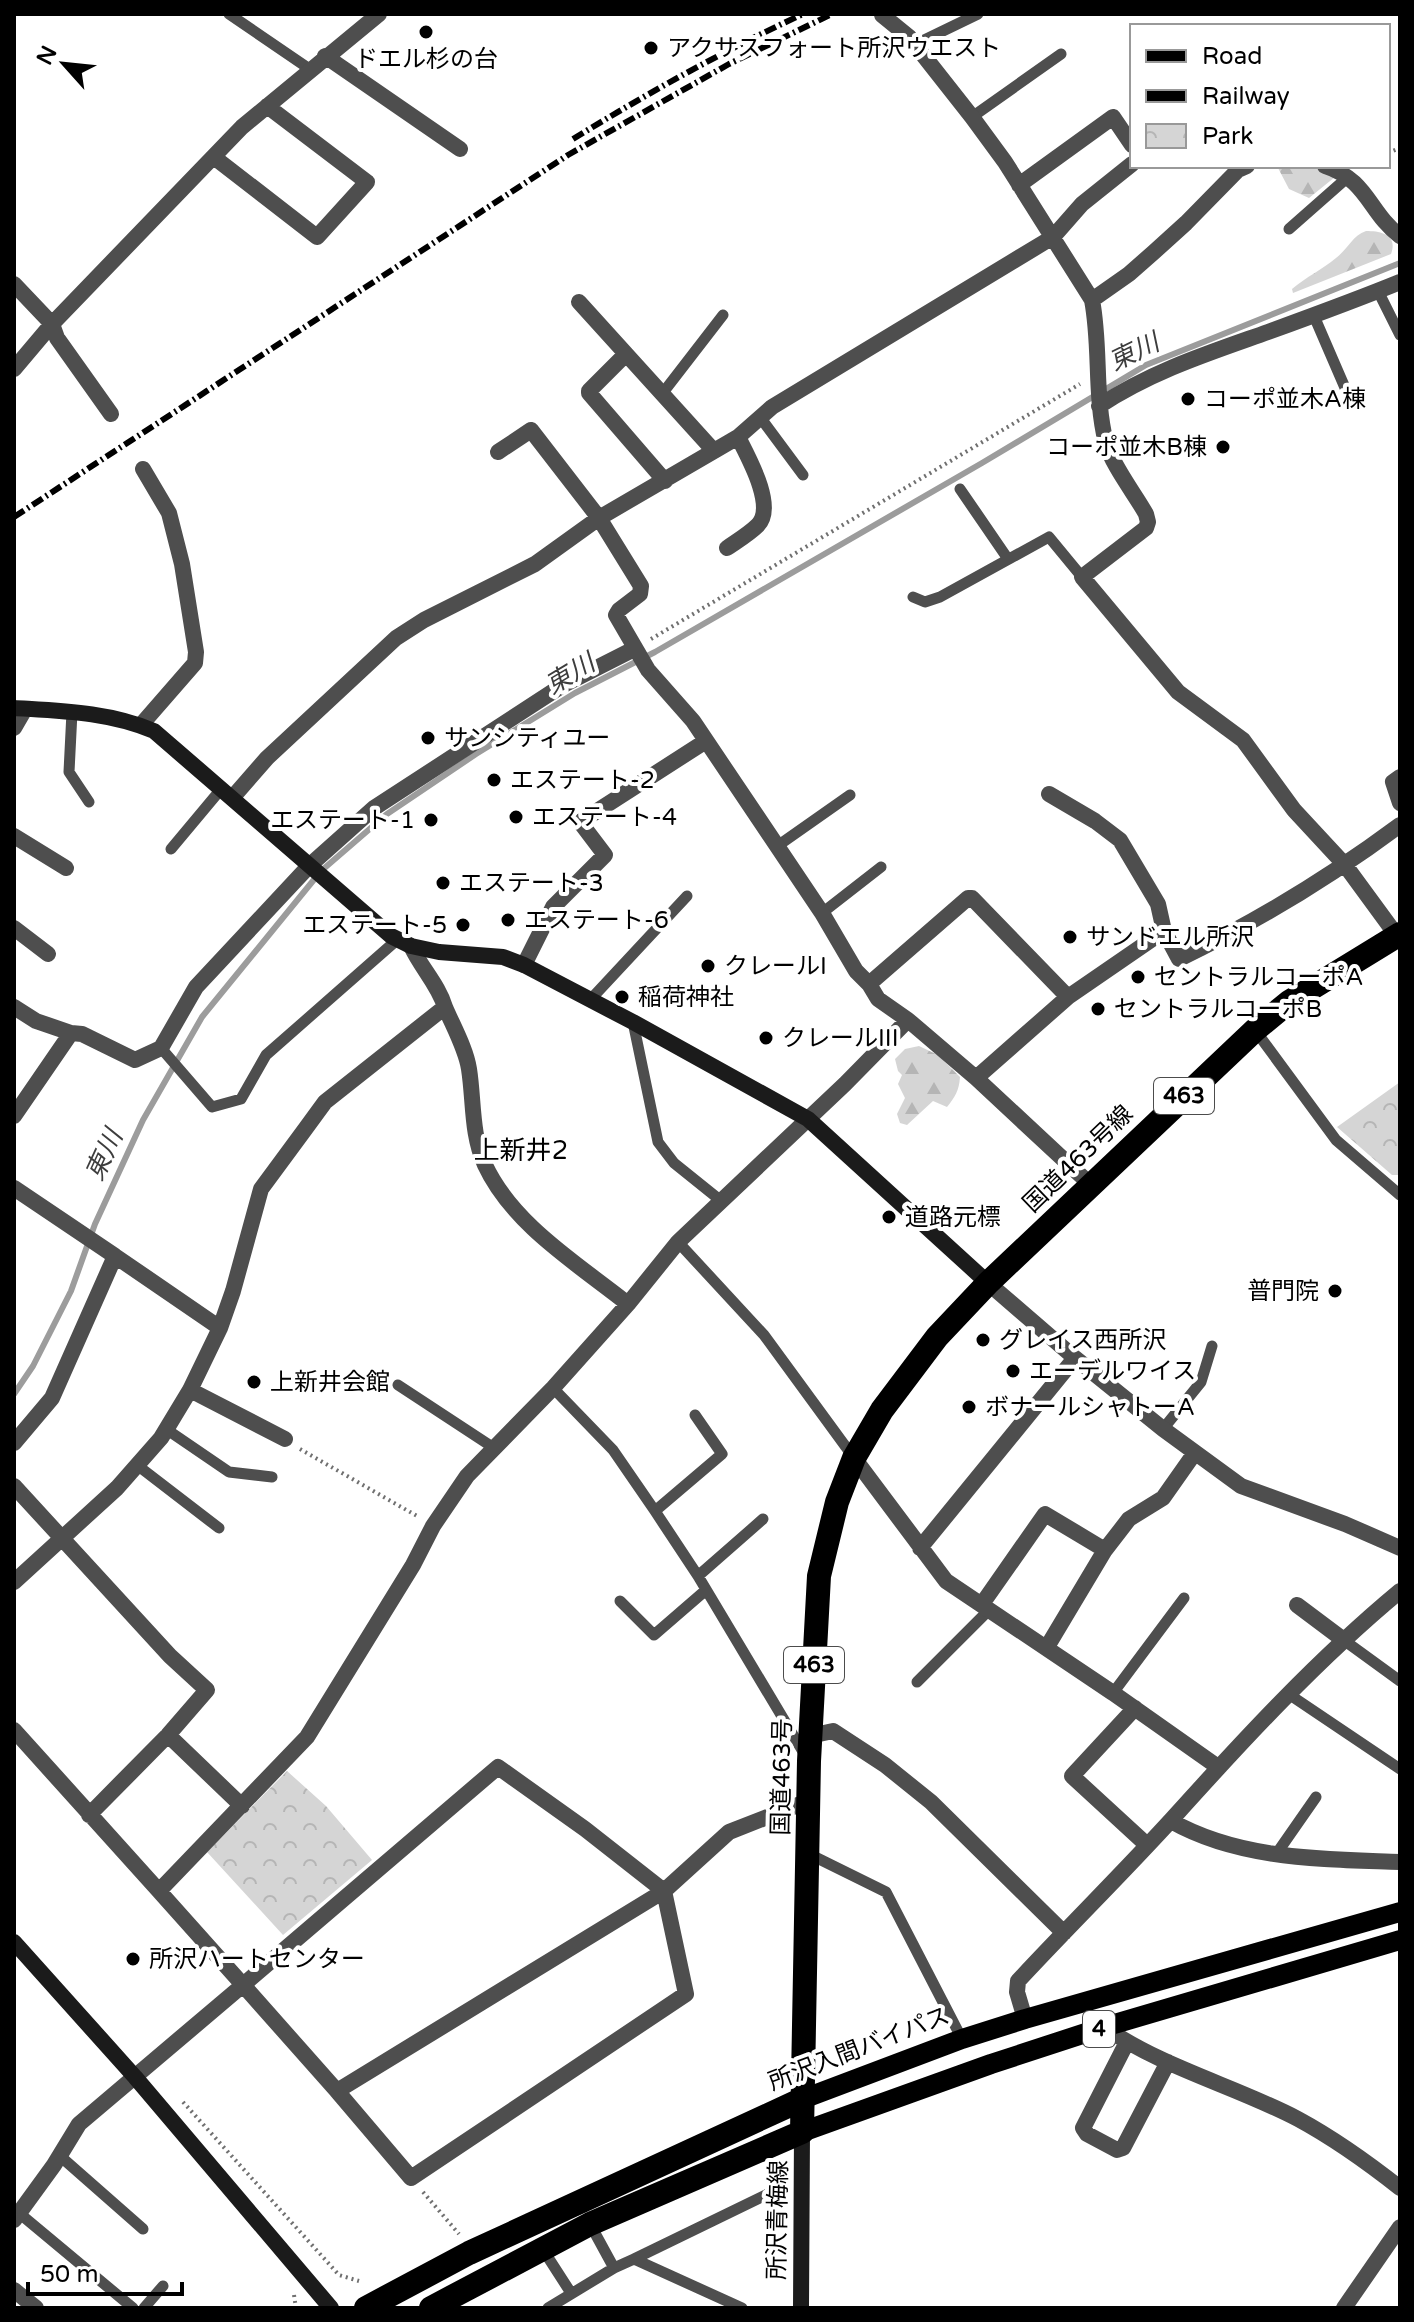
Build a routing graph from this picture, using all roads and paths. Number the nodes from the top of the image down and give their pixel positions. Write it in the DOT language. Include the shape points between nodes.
graph roads {
  1 [pos="229,14"];
  2 [pos="978,14"];
  3 [pos="377,15"];
  4 [pos="882,15"];
  5 [pos="916,44"];
  6 [pos="1061,54"];
  7 [pos="325,56"];
  8 [pos="311,70"];
  9 [pos="267,106"];
  10 [pos="972,117"];
  11 [pos="1130,142"];
  12 [pos="460,149"];
  13 [pos="215,158"];
  14 [pos="1130,166"];
  15 [pos="1242,168"];
  16 [pos="1329,168"];
  17 [pos="1348,177"];
  18 [pos="1019,185"];
  19 [pos="1289,229"];
  20 [pos="1400,236"];
  21 [pos="1053,237"];
  22 [pos="1400,282"];
  23 [pos="14,284"];
  24 [pos="1378,291"];
  25 [pos="1092,300"];
  26 [pos="579,302"];
  27 [pos="723,315"];
  28 [pos="1314,316"];
  29 [pos="52,324"];
  30 [pos="1400,335"];
  31 [pos="626,354"];
  32 [pos="14,369"];
  33 [pos="1096,369"];
  34 [pos="662,394"];
  35 [pos="1349,397"];
  36 [pos="1099,406"];
  37 [pos="111,414"];
  38 [pos="760,417"];
  39 [pos="738,437"];
  40 [pos="714,451"];
  41 [pos="498,452"];
  42 [pos="143,469"];
  43 [pos="803,475"];
  44 [pos="665,481"];
  45 [pos="960,489"];
  46 [pos="599,518"];
  47 [pos="727,548"];
  48 [pos="1008,559"];
  49 [pos="1082,577"];
  50 [pos="913,597"];
  51 [pos="634,649"];
  52 [pos="20,708"];
  53 [pos="72,712"];
  54 [pos="141,725"];
  55 [pos="14,728"];
  56 [pos="706,741"];
  57 [pos="1400,777"];
  58 [pos="228,792"];
  59 [pos="1049,794"];
  60 [pos="850,795"];
  61 [pos="89,802"];
  62 [pos="1400,803"];
  63 [pos="1400,825"];
  64 [pos="14,836"];
  65 [pos="776,847"];
  66 [pos="171,849"];
  67 [pos="1345,865"];
  68 [pos="310,866"];
  69 [pos="881,867"];
  70 [pos="66,868"];
  71 [pos="687,896"];
  72 [pos="822,913"];
  73 [pos="14,928"];
  74 [pos="1164,931"];
  75 [pos="1398,935"];
  76 [pos="405,943"];
  77 [pos="48,954"];
  78 [pos="524,965"];
  79 [pos="869,984"];
  80 [pos="1068,997"];
  81 [pos="591,999"];
  82 [pos="14,1007"];
  83 [pos="445,1007"];
  84 [pos="908,1020"];
  85 [pos="633,1022"];
  86 [pos="1255,1030"];
  87 [pos="71,1033"];
  88 [pos="165,1052"];
  89 [pos="976,1078"];
  90 [pos="14,1116"];
  91 [pos="808,1119"];
  92 [pos="1091,1185"];
  93 [pos="14,1188"];
  94 [pos="1397,1189"];
  95 [pos="720,1200"];
  96 [pos="678,1242"];
  97 [pos="109,1252"];
  98 [pos="988,1283"];
  99 [pos="628,1304"];
  100 [pos="220,1328"];
  101 [pos="1212,1346"];
  102 [pos="1075,1358"];
  103 [pos="398,1385"];
  104 [pos="553,1388"];
  105 [pos="190,1390"];
  106 [pos="695,1415"];
  107 [pos="166,1429"];
  108 [pos="1163,1429"];
  109 [pos="285,1439"];
  110 [pos="14,1443"];
  111 [pos="494,1448"];
  112 [pos="1194,1454"];
  113 [pos="854,1458"];
  114 [pos="137,1465"];
  115 [pos="272,1477"];
  116 [pos="14,1486"];
  117 [pos="655,1511"];
  118 [pos="763,1519"];
  119 [pos="433,1526"];
  120 [pos="219,1528"];
  121 [pos="64,1538"];
  122 [pos="920,1548"];
  123 [pos="1400,1548"];
  124 [pos="1105,1550"];
  125 [pos="698,1576"];
  126 [pos="14,1582"];
  127 [pos="706,1590"];
  128 [pos="1400,1591"];
  129 [pos="1184,1598"];
  130 [pos="620,1601"];
  131 [pos="1297,1605"];
  132 [pos="986,1606"];
  133 [pos="1345,1641"];
  134 [pos="1047,1647"];
  135 [pos="1400,1681"];
  136 [pos="917,1682"];
  137 [pos="1113,1693"];
  138 [pos="1290,1695"];
  139 [pos="1135,1708"];
  140 [pos="14,1730"];
  141 [pos="168,1735"];
  142 [pos="810,1736"];
  143 [pos="809,1761"];
  144 [pos="1218,1767"];
  145 [pos="1400,1769"];
  146 [pos="1316,1797"];
  147 [pos="808,1801"];
  148 [pos="242,1806"];
  149 [pos="89,1815"];
  150 [pos="1171,1821"];
  151 [pos="1147,1845"];
  152 [pos="1277,1853"];
  153 [pos="809,1854"];
  154 [pos="1400,1862"];
  155 [pos="159,1891"];
  156 [pos="664,1891"];
  157 [pos="1400,1912"];
  158 [pos="1064,1933"];
  159 [pos="1400,1940"];
  160 [pos="14,1942"];
  161 [pos="243,1985"];
  162 [pos="1025,2019"];
  163 [pos="1104,2027"];
  164 [pos="962,2039"];
  165 [pos="1127,2042"];
  166 [pos="1168,2062"];
  167 [pos="135,2077"];
  168 [pos="337,2091"];
  169 [pos="803,2099"];
  170 [pos="802,2132"];
  171 [pos="60,2156"];
  172 [pos="411,2178"];
  173 [pos="1400,2188"];
  174 [pos="778,2189"];
  175 [pos="16,2215"];
  176 [pos="590,2224"];
  177 [pos="1400,2227"];
  178 [pos="143,2229"];
  179 [pos="461,2235"];
  180 [pos="542,2248"];
  181 [pos="634,2259"];
  182 [pos="614,2268"];
  183 [pos="163,2286"];
  184 [pos="14,2290"];
  185 [pos="571,2293"];
  186 [pos="36,2308"];
  187 [pos="133,2308"];
  188 [pos="144,2308"];
  189 [pos="331,2308"];
  190 [pos="366,2308"];
  191 [pos="431,2308"];
  192 [pos="548,2308"];
  193 [pos="742,2308"];
  194 [pos="801,2308"];
  195 [pos="1344,2308"];
  1 -- 8 [label="lane"];
  2 -- 5 [label="lane"];
  3 -- 7 [label="street"];
  4 -- 5 [label="street"];
  5 -- 10 [label="street"];
  6 -- 10 [label="lane"];
  7 -- 8 [label="street"];
  7 -- 12 [label="street"];
  8 -- 9 [label="street"];
  9 -- 13 [label="street"];
  9 -- 13 [label="street" via="367,182 317,237"];
  10 -- 18 [label="street"];
  11 -- 18 [label="street" via="1113,117"];
  13 -- 29 [label="street"];
  14 -- 21 [label="street" via="1082,204"];
  15 -- 25 [label="street" via="1129,274"];
  16 -- 17 [label="street"];
  17 -- 19 [label="lane"];
  17 -- 20 [label="street"];
  18 -- 21 [label="street"];
  21 -- 25 [label="street"];
  21 -- 38 [label="street"];
  22 -- 24 [label="street"];
  23 -- 29 [label="street"];
  24 -- 28 [label="street"];
  24 -- 30 [label="lane"];
  25 -- 33 [label="street"];
  26 -- 31 [label="street"];
  27 -- 34 [label="lane"];
  28 -- 35 [label="lane"];
  28 -- 36 [label="street" via="1170,367"];
  29 -- 32 [label="street"];
  29 -- 37 [label="street"];
  31 -- 34 [label="street"];
  31 -- 44 [label="street" via="589,393"];
  33 -- 36 [label="street"];
  33 -- 51 [label="path" via="1077,387"];
  34 -- 40 [label="street"];
  36 -- 49 [label="street" via="1107,447 1148,522"];
  38 -- 39 [label="street"];
  38 -- 43 [label="lane"];
  39 -- 40 [label="street"];
  39 -- 47 [label="street" via="759,483 764,514"];
  40 -- 44 [label="street"];
  41 -- 46 [label="street" via="531,430"];
  42 -- 54 [label="street" via="169,513 196,652 195,663"];
  44 -- 46 [label="street"];
  45 -- 48 [label="lane"];
  46 -- 51 [label="street" via="641,586 640,594 616,615"];
  46 -- 58 [label="street" via="535,564 396,638"];
  48 -- 49 [label="lane" via="1049,537"];
  48 -- 50 [label="lane" via="940,597 925,602"];
  49 -- 67 [label="street" via="1178,692 1243,740 1294,810"];
  51 -- 56 [label="street"];
  51 -- 68 [label="street" via="563,685 374,808"];
  52 -- 53 [label="street"];
  52 -- 55 [label="street"];
  53 -- 54 [label="street"];
  53 -- 61 [label="lane" via="69,772"];
  54 -- 58 [label="street"];
  56 -- 65 [label="street"];
  56 -- 78 [label="street" via="580,822 605,855 553,907"];
  57 -- 62 [label="street" via="1393,782"];
  58 -- 66 [label="lane"];
  58 -- 68 [label="street"];
  59 -- 74 [label="street" via="1120,840 1158,904"];
  60 -- 65 [label="lane"];
  63 -- 67 [label="street"];
  64 -- 70 [label="street"];
  65 -- 72 [label="street"];
  67 -- 74 [label="street" via="1279,908 1179,959"];
  67 -- 75 [label="street"];
  68 -- 76 [label="street"];
  68 -- 88 [label="street" via="196,987"];
  69 -- 72 [label="lane"];
  71 -- 81 [label="lane"];
  72 -- 79 [label="street"];
  73 -- 77 [label="street"];
  74 -- 80 [label="street"];
  75 -- 86 [label="highway, 国道463号線 / 463" via="1289,1002"];
  76 -- 78 [label="street" via="439,952 503,957"];
  76 -- 83 [label="street" via="439,989"];
  76 -- 88 [label="lane" via="266,1055 241,1099 212,1107"];
  78 -- 81 [label="street"];
  79 -- 80 [label="street" via="972,898"];
  79 -- 84 [label="street" via="878,999"];
  80 -- 89 [label="street"];
  81 -- 85 [label="street"];
  82 -- 87 [label="street"];
  83 -- 99 [label="street" via="469,1067 474,1125 485,1164 503,1194 531,1227"];
  83 -- 100 [label="street" via="325,1102 261,1189"];
  84 -- 89 [label="street"];
  84 -- 91 [label="street"];
  85 -- 91 [label="street"];
  85 -- 95 [label="lane" via="658,1142 674,1163"];
  86 -- 92 [label="highway, 国道463号線 / 463"];
  86 -- 94 [label="lane" via="1336,1140"];
  87 -- 88 [label="street" via="135,1060"];
  87 -- 90 [label="street"];
  89 -- 92 [label="street"];
  91 -- 95 [label="street"];
  91 -- 98 [label="street"];
  92 -- 98 [label="highway, 国道463号線 / 463"];
  93 -- 97 [label="street"];
  95 -- 96 [label="street"];
  96 -- 99 [label="street"];
  96 -- 113 [label="lane" via="764,1335"];
  97 -- 100 [label="street"];
  97 -- 110 [label="street" via="52,1398"];
  98 -- 102 [label="street"];
  98 -- 113 [label="highway, 国道463号 / 463" via="906,1374"];
  99 -- 104 [label="street"];
  100 -- 105 [label="street"];
  101 -- 108 [label="lane" via="1201,1382"];
  102 -- 108 [label="street"];
  102 -- 122 [label="street"];
  103 -- 111 [label="lane"];
  104 -- 111 [label="street"];
  104 -- 117 [label="lane" via="613,1450"];
  105 -- 107 [label="street"];
  105 -- 109 [label="street"];
  106 -- 117 [label="lane" via="722,1454"];
  107 -- 114 [label="street"];
  107 -- 115 [label="lane" via="229,1472"];
  108 -- 112 [label="street"];
  109 -- 119 [label="path"];
  111 -- 119 [label="street" via="467,1476"];
  112 -- 123 [label="street" via="1241,1486"];
  112 -- 124 [label="street" via="1163,1498 1129,1519"];
  113 -- 122 [label="street"];
  113 -- 142 [label="highway, 国道463号 / 463" via="819,1576"];
  114 -- 120 [label="lane"];
  114 -- 121 [label="street"];
  116 -- 121 [label="street"];
  117 -- 125 [label="lane"];
  118 -- 125 [label="lane"];
  119 -- 148 [label="street" via="307,1737"];
  121 -- 126 [label="street"];
  121 -- 141 [label="street" via="207,1690"];
  122 -- 132 [label="street" via="946,1581"];
  124 -- 132 [label="street" via="1045,1514"];
  124 -- 134 [label="street"];
  125 -- 127 [label="lane"];
  127 -- 130 [label="lane" via="654,1635"];
  127 -- 143 [label="lane"];
  128 -- 133 [label="street"];
  129 -- 137 [label="lane"];
  131 -- 133 [label="street"];
  132 -- 134 [label="street"];
  132 -- 136 [label="lane"];
  133 -- 135 [label="lane"];
  133 -- 138 [label="street"];
  134 -- 137 [label="street"];
  137 -- 139 [label="street"];
  138 -- 144 [label="street"];
  138 -- 145 [label="lane"];
  139 -- 144 [label="street"];
  139 -- 151 [label="street" via="1072,1776"];
  140 -- 149 [label="street"];
  141 -- 148 [label="street"];
  141 -- 149 [label="street"];
  142 -- 143 [label="highway, 国道463号 / 463"];
  142 -- 158 [label="street" via="833,1731 885,1765 931,1802"];
  143 -- 147 [label="highway, 国道463号 / 463"];
  144 -- 150 [label="street"];
  146 -- 152 [label="lane"];
  147 -- 153 [label="highway, 国道463号 / 463"];
  147 -- 156 [label="street" via="729,1832"];
  148 -- 155 [label="street"];
  149 -- 155 [label="street"];
  150 -- 151 [label="street"];
  150 -- 152 [label="street" via="1231,1847"];
  151 -- 158 [label="street"];
  152 -- 154 [label="street"];
  153 -- 164 [label="lane" via="886,1892"];
  153 -- 169 [label="highway, 国道463号 / 463"];
  155 -- 161 [label="street"];
  156 -- 161 [label="street" via="498,1767"];
  156 -- 168 [label="street"];
  156 -- 172 [label="street" via="686,1994"];
  157 -- 162 [label="main road, 所沢入間バイパス / 4"];
  158 -- 162 [label="street" via="1018,1981"];
  159 -- 163 [label="main road, 4"];
  160 -- 167 [label="street"];
  161 -- 167 [label="street"];
  161 -- 168 [label="street"];
  162 -- 164 [label="main road, 所沢入間バイパス / 4"];
  163 -- 165 [label="street"];
  163 -- 170 [label="main road, 4"];
  164 -- 169 [label="main road, 所沢入間バイパス / 4"];
  165 -- 166 [label="street"];
  165 -- 166 [label="street" via="1083,2128 1117,2150 1123,2148"];
  166 -- 173 [label="street" via="1296,2118 1350,2149"];
  167 -- 171 [label="street" via="79,2124"];
  167 -- 189 [label="street"];
  168 -- 172 [label="street"];
  169 -- 170 [label="highway, 国道463号 / 463"];
  169 -- 190 [label="highway, 所沢入間バイパス" via="469,2253"];
  170 -- 176 [label="highway"];
  170 -- 194 [label="street, 所沢青梅線"];
  171 -- 175 [label="street"];
  171 -- 178 [label="lane"];
  172 -- 179 [label="path"];
  174 -- 181 [label="lane"];
  175 -- 187 [label="lane"];
  176 -- 180 [label="highway"];
  176 -- 182 [label="lane"];
  177 -- 195 [label="street"];
  180 -- 185 [label="lane"];
  180 -- 191 [label="highway"];
  181 -- 182 [label="lane"];
  181 -- 193 [label="lane"];
  182 -- 185 [label="lane"];
  183 -- 188 [label="lane"];
  184 -- 186 [label="street"];
  185 -- 192 [label="lane"];
}
